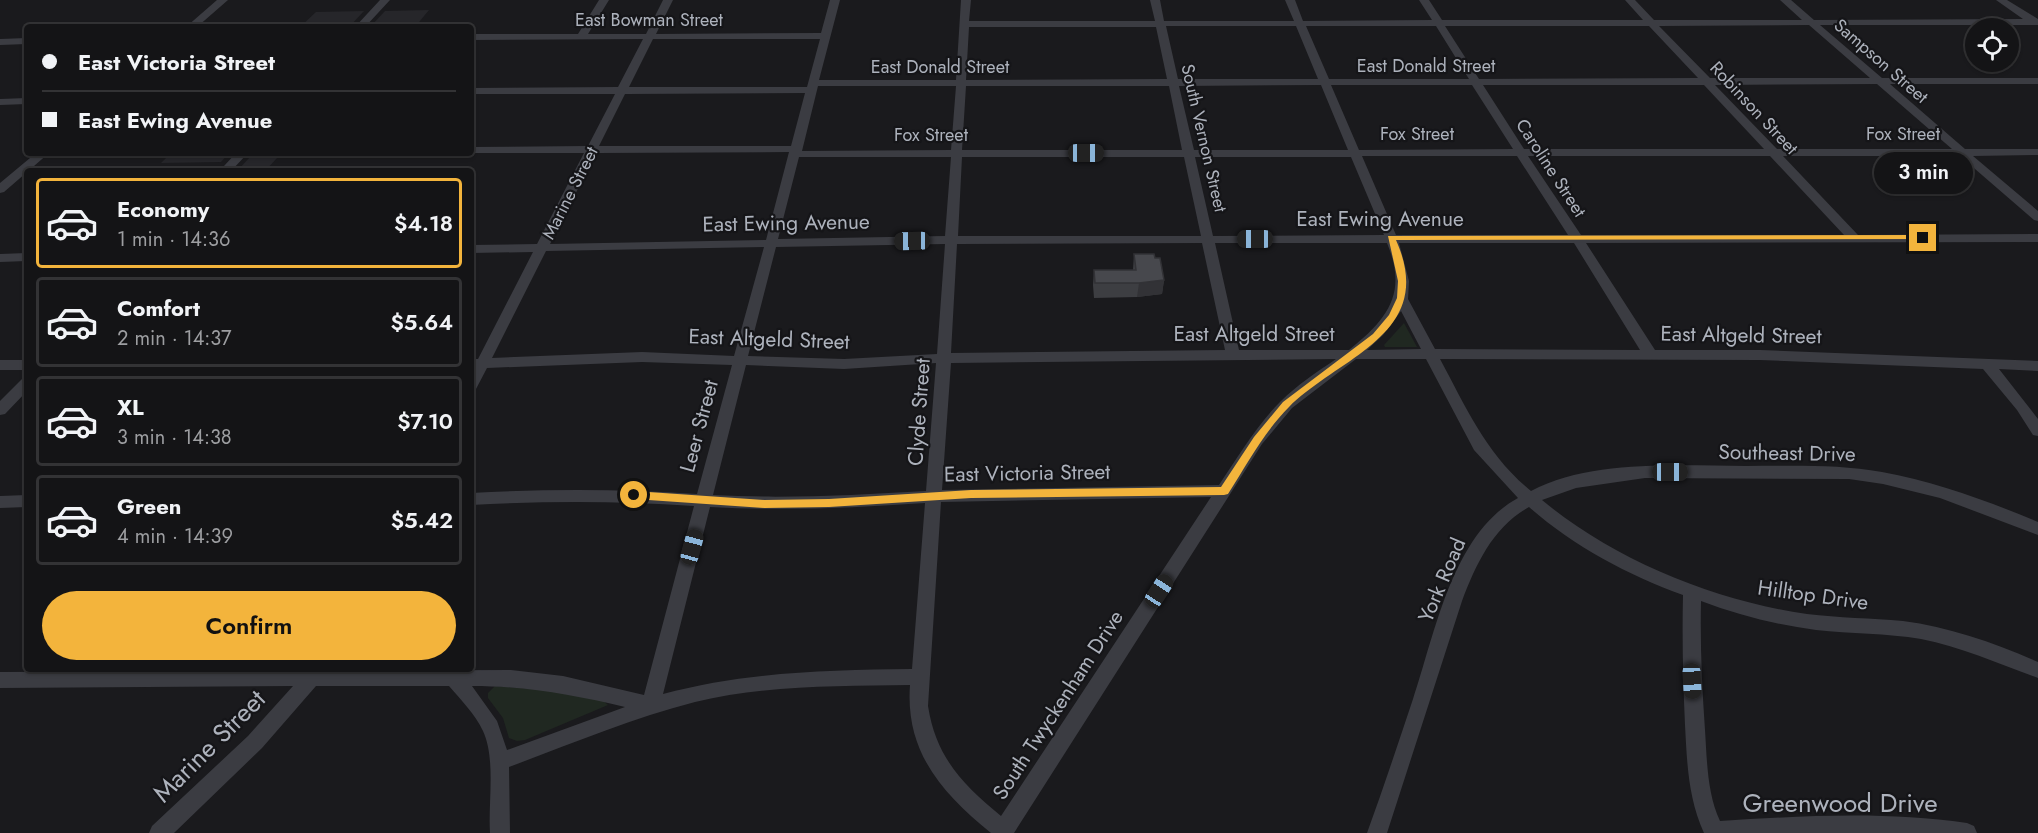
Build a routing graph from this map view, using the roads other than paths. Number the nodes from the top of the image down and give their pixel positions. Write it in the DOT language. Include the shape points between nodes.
graph roads {
  1 [pos="223,0"];
  2 [pos="385,0"];
  3 [pos="604,0"];
  4 [pos="668,0"];
  5 [pos="835,0"];
  6 [pos="966,0"];
  7 [pos="1155,0"];
  8 [pos="1290,0"];
  9 [pos="1424,0"];
  10 [pos="1630,0"];
  11 [pos="1785,0"];
  12 [pos="2001,0"];
  13 [pos="1811,22"];
  14 [pos="1439,23"];
  15 [pos="1652,23"];
  16 [pos="2037,23"];
  17 [pos="195,24"];
  18 [pos="363,24"];
  19 [pos="966,24"];
  20 [pos="1160,24"];
  21 [pos="1299,24"];
  22 [pos="650,36"];
  23 [pos="826,36"];
  24 [pos="474,37"];
  25 [pos="581,37"];
  26 [pos="24,41"];
  27 [pos="0,42"];
  28 [pos="2038,81"];
  29 [pos="1324,82"];
  30 [pos="1476,82"];
  31 [pos="1707,82"];
  32 [pos="1880,82"];
  33 [pos="962,83"];
  34 [pos="1173,83"];
  35 [pos="813,87"];
  36 [pos="474,90"];
  37 [pos="623,91"];
  38 [pos="24,101"];
  39 [pos="0,102"];
  40 [pos="474,150"];
  41 [pos="592,150"];
  42 [pos="796,151"];
  43 [pos="1354,152"];
  44 [pos="1519,152"];
  45 [pos="1773,152"];
  46 [pos="1963,152"];
  47 [pos="2038,152"];
  48 [pos="957,153"];
  49 [pos="1189,153"];
  50 [pos="40,156"];
  51 [pos="239,156"];
  52 [pos="28,168"];
  53 [pos="228,168"];
  54 [pos="23,173"];
  55 [pos="0,174"];
  56 [pos="0,189"];
  57 [pos="2038,217"];
  58 [pos="2038,237"];
  59 [pos="1391,238"];
  60 [pos="1854,238"];
  61 [pos="1208,239"];
  62 [pos="1576,239"];
  63 [pos="951,240"];
  64 [pos="771,243"];
  65 [pos="542,247"];
  66 [pos="474,249"];
  67 [pos="24,257"];
  68 [pos="0,258"];
  69 [pos="1401,298"];
  70 [pos="1233,354"];
  71 [pos="1355,354"];
  72 [pos="1431,354"];
  73 [pos="1650,354"];
  74 [pos="944,358"];
  75 [pos="740,361"];
  76 [pos="477,364"];
  77 [pos="0,365"];
  78 [pos="24,365"];
  79 [pos="1988,365"];
  80 [pos="2038,366"];
  81 [pos="24,385"];
  82 [pos="0,410"];
  83 [pos="2038,431"];
  84 [pos="1224,491"];
  85 [pos="934,495"];
  86 [pos="474,499"];
  87 [pos="1530,499"];
  88 [pos="704,500"];
  89 [pos="24,501"];
  90 [pos="0,502"];
  91 [pos="2038,528"];
  92 [pos="1692,590"];
  93 [pos="2038,670"];
  94 [pos="314,674"];
  95 [pos="453,677"];
  96 [pos="920,677"];
  97 [pos="0,680"];
  98 [pos="653,705"];
  99 [pos="498,762"];
  100 [pos="1002,832"];
  101 [pos="1714,832"];
  102 [pos="159,833"];
  103 [pos="500,833"];
  104 [pos="1377,833"];
  105 [pos="1967,833"];
  1 -- 17 [label="street"];
  2 -- 18 [label="street"];
  3 -- 25 [label="street"];
  4 -- 22 [label="street, Marine Street"];
  5 -- 23 [label="street, Leer Street"];
  6 -- 19 [label="street, Clyde Street"];
  7 -- 20 [label="street, South Vernon Street"];
  8 -- 21 [label="street"];
  9 -- 14 [label="street, Caroline Street"];
  10 -- 15 [label="street, Robinson Street"];
  11 -- 13 [label="street, Sampson Street"];
  12 -- 16 [label="street"];
  13 -- 15 [label="street"];
  13 -- 16 [label="street"];
  13 -- 32 [label="street, Sampson Street"];
  14 -- 15 [label="street"];
  14 -- 21 [label="street"];
  14 -- 30 [label="street, Caroline Street"];
  15 -- 31 [label="street, Robinson Street"];
  19 -- 20 [label="street"];
  19 -- 33 [label="street, Clyde Street"];
  20 -- 21 [label="street"];
  20 -- 34 [label="street, South Vernon Street"];
  21 -- 29 [label="street"];
  22 -- 23 [label="street, East Bowman Street"];
  22 -- 25 [label="street, East Bowman Street"];
  22 -- 37 [label="street, Marine Street"];
  23 -- 35 [label="street, Leer Street"];
  24 -- 25 [label="street, East Bowman Street"];
  26 -- 27 [label="street"];
  28 -- 32 [label="street, East Donald Street"];
  29 -- 30 [label="street, East Donald Street"];
  29 -- 34 [label="street, East Donald Street"];
  29 -- 43 [label="street"];
  30 -- 31 [label="street, East Donald Street"];
  30 -- 44 [label="street, Caroline Street"];
  31 -- 32 [label="street, East Donald Street"];
  31 -- 45 [label="street, Robinson Street"];
  32 -- 46 [label="street, Sampson Street"];
  33 -- 34 [label="street, East Donald Street"];
  33 -- 35 [label="street, East Donald Street"];
  33 -- 48 [label="street, Clyde Street"];
  34 -- 49 [label="street, South Vernon Street"];
  35 -- 37 [label="street, East Donald Street"];
  35 -- 42 [label="street, Leer Street"];
  36 -- 37 [label="street, East Donald Street"];
  37 -- 41 [label="street, Marine Street"];
  38 -- 39 [label="street"];
  40 -- 41 [label="street, Fox Street"];
  41 -- 42 [label="street, Fox Street"];
  41 -- 65 [label="street, Marine Street"];
  42 -- 48 [label="street, Fox Street"];
  42 -- 64 [label="street, Leer Street"];
  43 -- 44 [label="street, Fox Street"];
  43 -- 49 [label="street, Fox Street"];
  43 -- 59 [label="street"];
  44 -- 45 [label="street, Fox Street"];
  44 -- 62 [label="street, Caroline Street"];
  45 -- 46 [label="street, Fox Street"];
  45 -- 60 [label="street, Robinson Street"];
  46 -- 47 [label="street, Fox Street"];
  46 -- 57 [label="street, Sampson Street"];
  48 -- 49 [label="street, Fox Street"];
  48 -- 63 [label="street, Clyde Street"];
  49 -- 61 [label="street, South Vernon Street"];
  50 -- 52 [label="street"];
  51 -- 53 [label="street"];
  54 -- 55 [label="street"];
  54 -- 56 [label="street"];
  58 -- 60 [label="street, East Ewing Avenue"];
  59 -- 61 [label="street, East Ewing Avenue"];
  59 -- 62 [label="street, East Ewing Avenue"];
  59 -- 69 [label="street" via="1400,266"];
  60 -- 62 [label="street, East Ewing Avenue"];
  61 -- 63 [label="street, East Ewing Avenue"];
  61 -- 70 [label="street, South Vernon Street"];
  62 -- 73 [label="street, Caroline Street"];
  63 -- 64 [label="street, East Ewing Avenue"];
  63 -- 74 [label="street, Clyde Street"];
  64 -- 65 [label="street, East Ewing Avenue"];
  64 -- 75 [label="street, Leer Street"];
  65 -- 66 [label="street, East Ewing Avenue"];
  65 -- 76 [label="street, Marine Street"];
  67 -- 68 [label="street"];
  69 -- 71 [label="street, South Twyckenham Drive" via="1377,336"];
  69 -- 72 [label="street"];
  70 -- 71 [label="street, East Altgeld Street"];
  70 -- 74 [label="street, East Altgeld Street"];
  71 -- 72 [label="street, East Altgeld Street"];
  71 -- 84 [label="street, South Twyckenham Drive" via="1286,404"];
  72 -- 73 [label="street, East Altgeld Street"];
  72 -- 87 [label="street" via="1474,439"];
  73 -- 79 [label="street, East Altgeld Street"];
  74 -- 75 [label="street, East Altgeld Street" via="844,364"];
  74 -- 85 [label="street, Clyde Street"];
  75 -- 76 [label="street, East Altgeld Street" via="642,357"];
  75 -- 88 [label="street, Leer Street"];
  77 -- 78 [label="street"];
  79 -- 80 [label="street, East Altgeld Street"];
  79 -- 83 [label="street"];
  81 -- 82 [label="street"];
  84 -- 85 [label="street, East Victoria Street"];
  84 -- 100 [label="street, South Twyckenham Drive"];
  85 -- 88 [label="street, East Victoria Street" via="829,503"];
  85 -- 96 [label="street, Clyde Street"];
  86 -- 88 [label="street, East Victoria Street" via="581,494"];
  87 -- 91 [label="street, Southeast Drive" via="1577,482 1626,473 1831,472 1881,478 1941,492"];
  87 -- 92 [label="street, Hilltop Drive" via="1581,537 1622,560"];
  87 -- 104 [label="street, York Road" via="1492,528 1470,562"];
  88 -- 98 [label="street, Leer Street" via="654,688"];
  89 -- 90 [label="street"];
  92 -- 93 [label="street, Hilltop Drive" via="1785,618 1928,633"];
  92 -- 101 [label="street" via="1697,764 1702,802"];
  94 -- 95 [label="street"];
  94 -- 97 [label="street"];
  94 -- 102 [label="street, Marine Street" via="255,742"];
  95 -- 98 [label="street" via="555,683"];
  95 -- 99 [label="street" via="488,722"];
  96 -- 98 [label="street" via="763,683"];
  96 -- 100 [label="street, Clyde Street" via="920,726 925,743 956,790"];
  98 -- 99 [label="street"];
  99 -- 103 [label="street"];
  101 -- 105 [label="street, Greenwood Drive" via="1886,825"];
}
